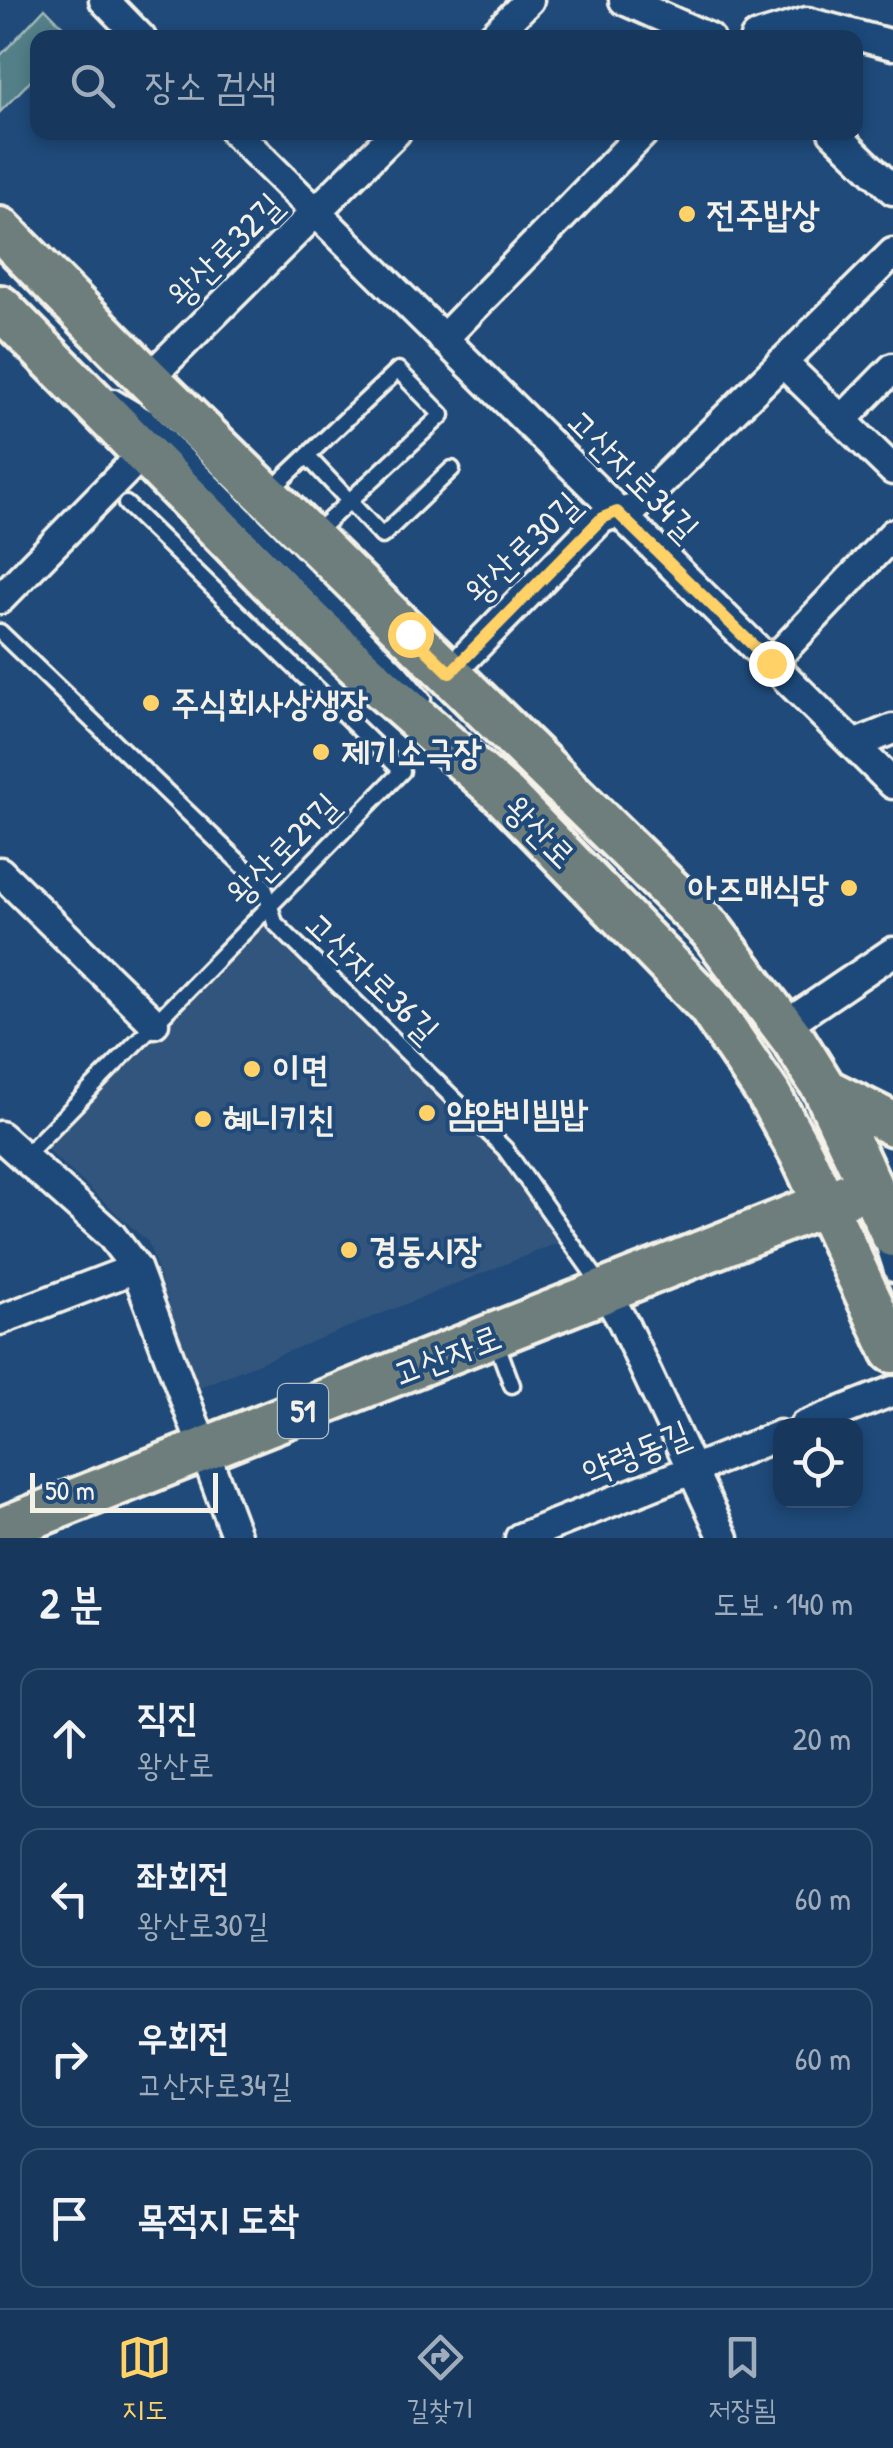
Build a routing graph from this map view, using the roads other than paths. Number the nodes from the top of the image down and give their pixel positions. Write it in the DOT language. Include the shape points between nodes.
graph roads {
  1 [pos="104,0"];
  2 [pos="528,0"];
  3 [pos="624,0"];
  4 [pos="133,30"];
  5 [pos="499,30"];
  6 [pos="691,30"];
  7 [pos="780,30"];
  8 [pos="836,30"];
  9 [pos="863,37"];
  10 [pos="893,45"];
  11 [pos="243,140"];
  12 [pos="388,140"];
  13 [pos="636,140"];
  14 [pos="840,140"];
  15 [pos="893,190"];
  16 [pos="316,214"];
  17 [pos="0,229"];
  18 [pos="893,253"];
  19 [pos="0,306"];
  20 [pos="443,339"];
  21 [pos="50,357"];
  22 [pos="782,362"];
  23 [pos="893,368"];
  24 [pos="148,379"];
  25 [pos="842,420"];
  26 [pos="144,452"];
  27 [pos="308,456"];
  28 [pos="452,469"];
  29 [pos="893,470"];
  30 [pos="266,494"];
  31 [pos="349,501"];
  32 [pos="126,504"];
  33 [pos="617,512"];
  34 [pos="893,534"];
  35 [pos="310,537"];
  36 [pos="0,598"];
  37 [pos="0,632"];
  38 [pos="771,663"];
  39 [pos="450,673"];
  40 [pos="893,730"];
  41 [pos="854,745"];
  42 [pos="893,784"];
  43 [pos="506,797"];
  44 [pos="6,890"];
  45 [pos="269,904"];
  46 [pos="893,952"];
  47 [pos="154,1023"];
  48 [pos="784,1026"];
  49 [pos="825,1090"];
  50 [pos="893,1124"];
  51 [pos="0,1136"];
  52 [pos="22,1158"];
  53 [pos="882,1182"];
  54 [pos="826,1203"];
  55 [pos="893,1234"];
  56 [pos="136,1268"];
  57 [pos="893,1274"];
  58 [pos="606,1294"];
  59 [pos="0,1320"];
  60 [pos="494,1337"];
  61 [pos="893,1351"];
  62 [pos="512,1385"];
  63 [pos="893,1390"];
  64 [pos="824,1418"];
  65 [pos="773,1437"];
  66 [pos="205,1450"];
  67 [pos="692,1469"];
  68 [pos="0,1530"];
  69 [pos="550,1533"];
  70 [pos="237,1538"];
  71 [pos="520,1538"];
  72 [pos="724,1538"];
  1 -- 4 [label="street"];
  2 -- 5 [label="street"];
  3 -- 6 [label="street"];
  7 -- 8 [label="street" via="806,22"];
  9 -- 10 [label="street"];
  11 -- 16 [label="street, 고산자로34길"];
  12 -- 16 [label="street, 왕산로32길"];
  13 -- 20 [label="street"];
  14 -- 15 [label="street"];
  16 -- 20 [label="street, 고산자로34길"];
  16 -- 24 [label="street, 왕산로32길"];
  17 -- 24 [label="main road, 왕산로"];
  18 -- 22 [label="street, 왕산로30길"];
  19 -- 21 [label="main road, 왕산로"];
  20 -- 33 [label="street, 고산자로34길"];
  21 -- 26 [label="main road, 왕산로"];
  21 -- 43 [label="lane" via="147,418 400,672"];
  22 -- 25 [label="street"];
  22 -- 33 [label="street, 왕산로30길" via="636,507"];
  23 -- 25 [label="street"];
  24 -- 30 [label="main road, 왕산로"];
  25 -- 29 [label="street"];
  26 -- 36 [label="street"];
  26 -- 43 [label="main road, 왕산로" via="302,613"];
  27 -- 30 [label="lane"];
  27 -- 31 [label="lane"];
  27 -- 31 [label="lane" via="398,370 442,415"];
  28 -- 31 [label="lane" via="382,536"];
  30 -- 35 [label="main road, 왕산로"];
  31 -- 35 [label="lane"];
  32 -- 45 [label="lane, 왕산로29길" via="402,771"];
  33 -- 38 [label="street, 고산자로34길"];
  33 -- 39 [label="street, 왕산로30길" via="602,518"];
  34 -- 38 [label="street"];
  35 -- 39 [label="main road, 왕산로"];
  37 -- 45 [label="lane, 고산자로36길" via="264,886"];
  38 -- 41 [label="street, 고산자로34길"];
  39 -- 48 [label="main road, 왕산로" via="711,930"];
  40 -- 41 [label="street"];
  41 -- 42 [label="street, 고산자로34길"];
  43 -- 54 [label="main road, 왕산로" via="709,1006 768,1095"];
  44 -- 47 [label="street"];
  45 -- 47 [label="lane, 왕산로29길"];
  45 -- 58 [label="lane, 고산자로36길" via="274,923 505,1149"];
  46 -- 48 [label="street"];
  47 -- 52 [label="lane, 왕산로29길"];
  48 -- 49 [label="main road, 왕산로"];
  49 -- 50 [label="main road"];
  49 -- 53 [label="main road, 왕산로"];
  51 -- 52 [label="street"];
  52 -- 56 [label="street" via="110,1234"];
  53 -- 54 [label="main road, 고산자로 / 51"];
  53 -- 55 [label="main road, 왕산로"];
  53 -- 57 [label="lane, 왕산로" via="884,1254"];
  54 -- 58 [label="main road, 고산자로 / 51"];
  54 -- 61 [label="main road, 왕산로"];
  56 -- 59 [label="street"];
  56 -- 66 [label="street"];
  58 -- 60 [label="main road, 고산자로 / 51"];
  58 -- 67 [label="street"];
  60 -- 62 [label="lane"];
  60 -- 66 [label="main road, 고산자로 / 51"];
  63 -- 64 [label="street"];
  65 -- 67 [label="street, 약령동길"];
  66 -- 68 [label="main road, 고산자로 / 51"];
  66 -- 70 [label="street"];
  67 -- 69 [label="street, 약령동길"];
  67 -- 72 [label="street"];
  69 -- 71 [label="street, 약령동길"];
}
